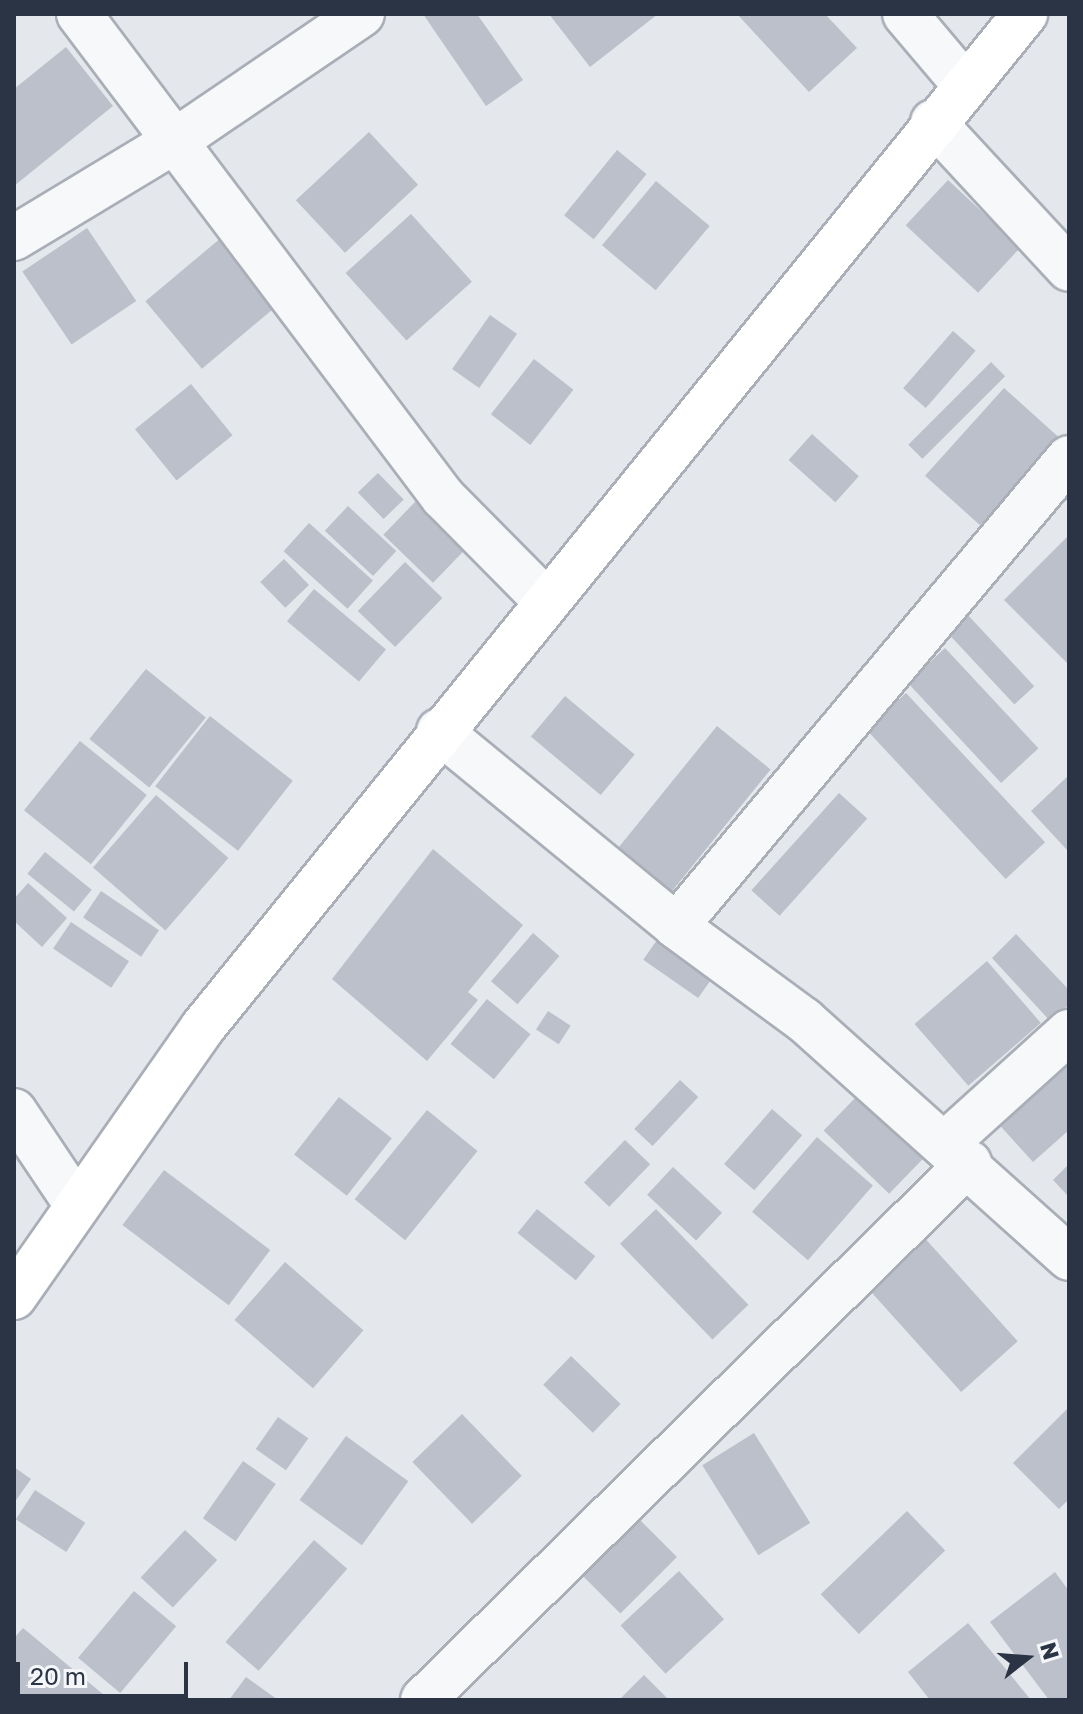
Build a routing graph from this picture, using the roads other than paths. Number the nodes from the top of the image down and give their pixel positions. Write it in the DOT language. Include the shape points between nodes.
graph roads {
  1 [pos="79,14"];
  2 [pos="362,14"];
  3 [pos="905,14"];
  4 [pos="1025,14"];
  5 [pos="965,85"];
  6 [pos="933,122"];
  7 [pos="175,141"];
  8 [pos="14,238"];
  9 [pos="1069,269"];
  10 [pos="1069,458"];
  11 [pos="546,601"];
  12 [pos="439,731"];
  13 [pos="676,926"];
  14 [pos="1069,1032"];
  15 [pos="14,1111"];
  16 [pos="957,1154"];
  17 [pos="77,1205"];
  18 [pos="1069,1258"];
  19 [pos="14,1297"];
  20 [pos="464,1682"];
  21 [pos="423,1700"];
  1 -- 7 [label="street"];
  2 -- 7 [label="street"];
  3 -- 5 [label="street"];
  4 -- 5 [label="street"];
  5 -- 6 [label="street"];
  6 -- 9 [label="street"];
  6 -- 11 [label="street"];
  7 -- 8 [label="street"];
  7 -- 11 [label="street" via="443,497"];
  10 -- 13 [label="street"];
  11 -- 12 [label="street"];
  12 -- 13 [label="street"];
  12 -- 17 [label="street" via="203,1027"];
  13 -- 16 [label="street" via="804,1020"];
  14 -- 16 [label="street"];
  15 -- 17 [label="street"];
  16 -- 18 [label="street"];
  16 -- 20 [label="street"];
  17 -- 19 [label="street"];
  20 -- 21 [label="street"];
}
